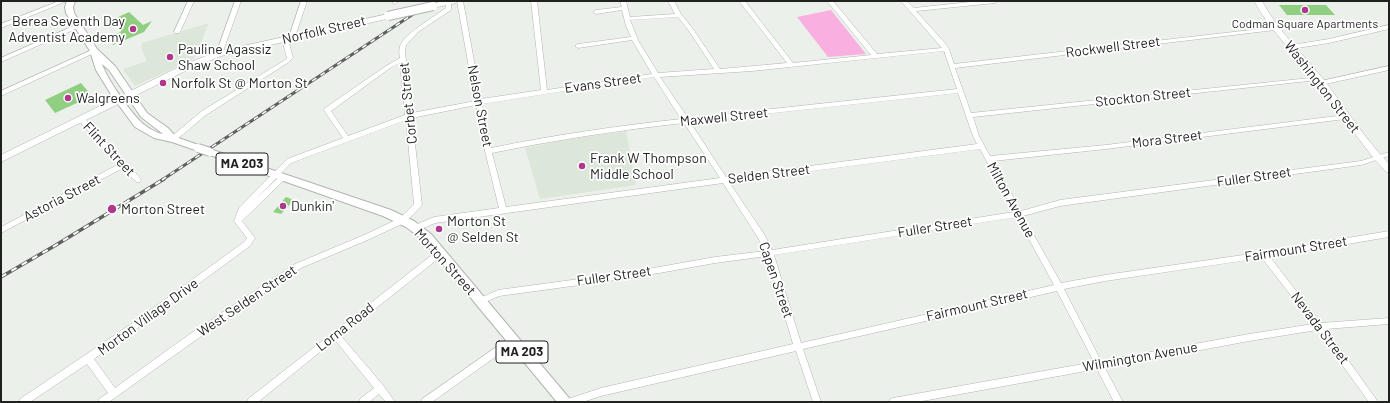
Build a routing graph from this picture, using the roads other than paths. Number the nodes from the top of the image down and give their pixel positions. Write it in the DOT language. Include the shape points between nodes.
graph roads {
  1 [pos="64,1"];
  2 [pos="71,1"];
  3 [pos="191,1"];
  4 [pos="238,1"];
  5 [pos="304,1"];
  6 [pos="534,1"];
  7 [pos="623,1"];
  8 [pos="671,1"];
  9 [pos="742,1"];
  10 [pos="830,1"];
  11 [pos="904,1"];
  12 [pos="995,1"];
  13 [pos="1258,1"];
  14 [pos="450,4"];
  15 [pos="461,4"];
  16 [pos="624,8"];
  17 [pos="912,10"];
  18 [pos="596,12"];
  19 [pos="679,15"];
  20 [pos="627,19"];
  21 [pos="1,26"];
  22 [pos="78,26"];
  23 [pos="1389,27"];
  24 [pos="1275,28"];
  25 [pos="177,32"];
  26 [pos="289,38"];
  27 [pos="634,38"];
  28 [pos="578,46"];
  29 [pos="1292,47"];
  30 [pos="946,49"];
  31 [pos="94,51"];
  32 [pos="219,54"];
  33 [pos="876,57"];
  34 [pos="403,59"];
  35 [pos="1,60"];
  36 [pos="791,65"];
  37 [pos="952,66"];
  38 [pos="1389,68"];
  39 [pos="718,71"];
  40 [pos="656,75"];
  41 [pos="1319,80"];
  42 [pos="544,91"];
  43 [pos="960,91"];
  44 [pos="1,94"];
  45 [pos="130,94"];
  46 [pos="119,99"];
  47 [pos="479,102"];
  48 [pos="969,115"];
  49 [pos="409,116"];
  50 [pos="1345,117"];
  51 [pos="81,119"];
  52 [pos="687,121"];
  53 [pos="173,139"];
  54 [pos="347,139"];
  55 [pos="981,146"];
  56 [pos="488,150"];
  57 [pos="1389,154"];
  58 [pos="1378,158"];
  59 [pos="1,159"];
  60 [pos="988,159"];
  61 [pos="122,165"];
  62 [pos="1389,170"];
  63 [pos="279,176"];
  64 [pos="138,180"];
  65 [pos="725,180"];
  66 [pos="503,211"];
  67 [pos="1019,214"];
  68 [pos="403,220"];
  69 [pos="416,228"];
  70 [pos="1,230"];
  71 [pos="1389,234"];
  72 [pos="440,253"];
  73 [pos="770,253"];
  74 [pos="1264,255"];
  75 [pos="1059,287"];
  76 [pos="481,301"];
  77 [pos="1389,320"];
  78 [pos="1319,326"];
  79 [pos="336,335"];
  80 [pos="512,340"];
  81 [pos="798,346"];
  82 [pos="89,359"];
  83 [pos="1099,364"];
  84 [pos="380,388"];
  85 [pos="114,394"];
  86 [pos="570,401"];
  87 [pos="23,402"];
  88 [pos="102,402"];
  89 [pos="250,402"];
  90 [pos="363,402"];
  91 [pos="391,402"];
  92 [pos="425,402"];
  93 [pos="817,402"];
  94 [pos="893,402"];
  95 [pos="1119,402"];
  96 [pos="1374,402"];
  1 -- 21 [label="street"];
  2 -- 22 [label="highway, Morton Street / MA 203" via="70,11"];
  3 -- 25 [label="street"];
  4 -- 32 [label="street"];
  5 -- 26 [label="street"];
  6 -- 42 [label="street"];
  7 -- 16 [label="street, Capen Street"];
  8 -- 19 [label="street"];
  9 -- 36 [label="street"];
  10 -- 33 [label="street"];
  11 -- 17 [label="street, Milton Avenue"];
  12 -- 17 [label="street"];
  13 -- 24 [label="main road, Washington Street"];
  14 -- 15 [label="street"];
  14 -- 26 [label="main road, Norfolk Street, bridge"];
  14 -- 34 [label="street, Corbet Street" via="406,41 402,52"];
  15 -- 47 [label="street, Nelson Street"];
  16 -- 18 [label="street"];
  16 -- 20 [label="street, Capen Street"];
  17 -- 30 [label="street, Milton Avenue"];
  19 -- 20 [label="street"];
  19 -- 39 [label="street"];
  20 -- 27 [label="street, Capen Street"];
  22 -- 31 [label="highway, Morton Street / MA 203"];
  22 -- 35 [label="street"];
  23 -- 29 [label="street"];
  24 -- 29 [label="main road, Washington Street"];
  24 -- 37 [label="street, Rockwell Street"];
  26 -- 32 [label="main road, Norfolk Street"];
  26 -- 53 [label="street" via="290,58 287,62 204,113"];
  27 -- 28 [label="street"];
  27 -- 40 [label="street, Capen Street"];
  29 -- 41 [label="main road, Washington Street"];
  30 -- 33 [label="street, Evans Street"];
  30 -- 37 [label="street, Milton Avenue"];
  31 -- 44 [label="street"];
  31 -- 45 [label="highway, Morton Street / MA 203" via="108,64"];
  31 -- 46 [label="highway, Morton Street / MA 203" via="100,70"];
  32 -- 45 [label="main road, Norfolk Street"];
  33 -- 36 [label="street, Evans Street"];
  34 -- 49 [label="street, Corbet Street"];
  34 -- 54 [label="street" via="327,110"];
  36 -- 39 [label="street, Evans Street"];
  37 -- 43 [label="street, Milton Avenue"];
  38 -- 41 [label="street, Stockton Street"];
  39 -- 40 [label="street, Evans Street"];
  40 -- 42 [label="street, Evans Street"];
  40 -- 52 [label="street, Capen Street"];
  41 -- 48 [label="street, Stockton Street"];
  41 -- 50 [label="main road, Washington Street"];
  42 -- 47 [label="street, Evans Street"];
  43 -- 48 [label="street, Milton Avenue"];
  43 -- 52 [label="street, Maxwell Street"];
  45 -- 46 [label="main road, Norfolk Street"];
  45 -- 53 [label="highway, Morton Street / MA 203" via="146,117"];
  46 -- 51 [label="main road, Norfolk Street"];
  46 -- 53 [label="highway, Morton Street / MA 203" via="141,126 157,136"];
  47 -- 49 [label="street, Evans Street"];
  47 -- 56 [label="street, Nelson Street"];
  48 -- 55 [label="street, Milton Avenue"];
  49 -- 54 [label="street, Evans Street"];
  49 -- 68 [label="street, Corbet Street" via="418,205"];
  50 -- 58 [label="main road, Washington Street"];
  50 -- 60 [label="street, Mora Street"];
  51 -- 59 [label="main road, Norfolk Street"];
  51 -- 61 [label="street, Flint Street"];
  52 -- 56 [label="street, Maxwell Street" via="589,133"];
  52 -- 65 [label="street, Capen Street"];
  53 -- 63 [label="highway, Morton Street / MA 203, bridge"];
  54 -- 63 [label="street, Evans Street" via="292,160 286,164"];
  55 -- 60 [label="street, Milton Avenue"];
  55 -- 65 [label="street, Selden Street"];
  56 -- 66 [label="street, Nelson Street"];
  57 -- 58 [label="street, Fuller Street"];
  58 -- 62 [label="main road, Washington Street"];
  58 -- 67 [label="street, Fuller Street" via="1361,163 1060,203"];
  60 -- 67 [label="street, Milton Avenue"];
  61 -- 64 [label="street, Flint Street"];
  61 -- 70 [label="street, Astoria Street"];
  63 -- 68 [label="highway, Morton Street / MA 203"];
  63 -- 82 [label="street, Morton Village Drive" via="238,221 251,238 248,244"];
  65 -- 66 [label="street, Selden Street"];
  65 -- 73 [label="street, Capen Street"];
  66 -- 69 [label="street, Selden Street" via="434,220"];
  67 -- 73 [label="street, Fuller Street"];
  67 -- 75 [label="street, Milton Avenue"];
  68 -- 69 [label="highway, Morton Street / MA 203"];
  68 -- 85 [label="street, West Selden Street" via="367,238 298,266"];
  69 -- 72 [label="highway, Morton Street / MA 203"];
  71 -- 74 [label="street, Fairmount Street"];
  72 -- 76 [label="highway, Morton Street / MA 203"];
  72 -- 79 [label="street, Lorna Road"];
  73 -- 76 [label="street, Fuller Street" via="498,293"];
  73 -- 81 [label="street, Capen Street"];
  74 -- 75 [label="street, Fairmount Street"];
  74 -- 78 [label="street, Nevada Street"];
  75 -- 81 [label="street, Fairmount Street"];
  75 -- 83 [label="street, Milton Avenue"];
  76 -- 80 [label="highway, Morton Street / MA 203"];
  77 -- 78 [label="street, Wilmington Avenue"];
  78 -- 83 [label="street, Wilmington Avenue"];
  78 -- 96 [label="street, Nevada Street"];
  79 -- 84 [label="street"];
  79 -- 89 [label="street, Lorna Road"];
  80 -- 86 [label="highway, Morton Street / MA 203"];
  80 -- 92 [label="street"];
  81 -- 86 [label="street, Fairmount Street"];
  81 -- 93 [label="street, Capen Street"];
  82 -- 85 [label="street"];
  82 -- 87 [label="street, Morton Village Drive"];
  83 -- 94 [label="street, Wilmington Avenue"];
  83 -- 95 [label="street, Milton Avenue"];
  84 -- 90 [label="street"];
  84 -- 91 [label="street"];
  85 -- 88 [label="street, West Selden Street"];
}
